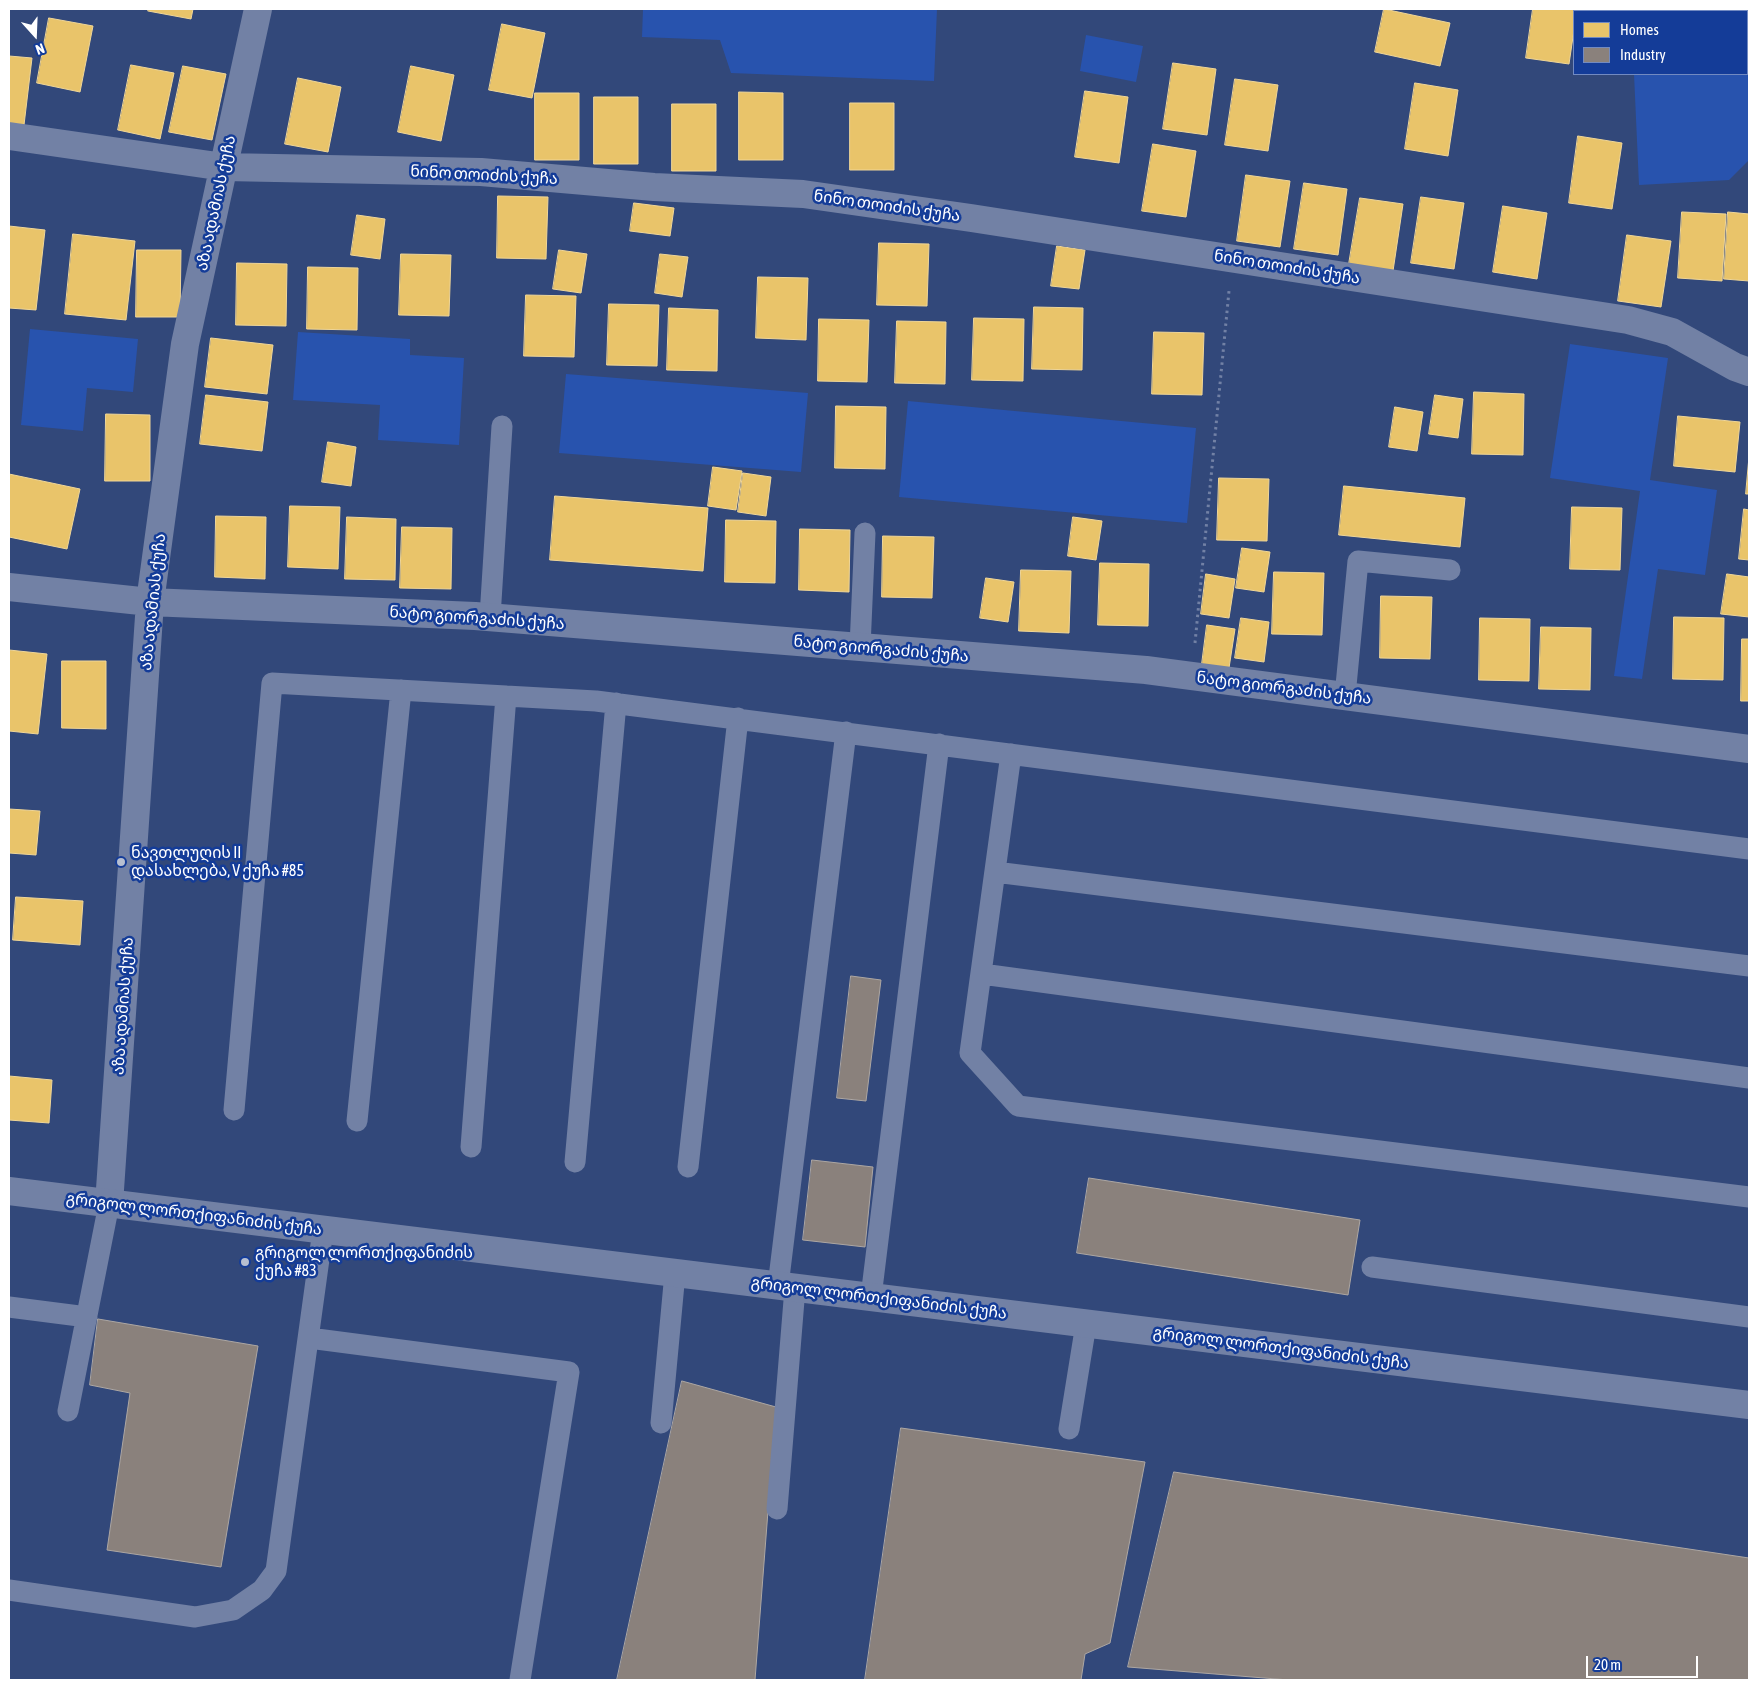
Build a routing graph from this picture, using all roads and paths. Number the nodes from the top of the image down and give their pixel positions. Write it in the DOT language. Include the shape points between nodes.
graph roads {
  1 [pos="258,9"];
  2 [pos="9,136"];
  3 [pos="224,167"];
  4 [pos="1233,259"];
  5 [pos="1749,372"];
  6 [pos="502,426"];
  7 [pos="865,533"];
  8 [pos="1450,570"];
  9 [pos="9,587"];
  10 [pos="150,602"];
  11 [pos="490,617"];
  12 [pos="860,647"];
  13 [pos="1192,676"];
  14 [pos="401,690"];
  15 [pos="506,696"];
  16 [pos="1345,696"];
  17 [pos="616,703"];
  18 [pos="738,718"];
  19 [pos="846,732"];
  20 [pos="938,744"];
  21 [pos="1749,749"];
  22 [pos="1011,754"];
  23 [pos="1749,849"];
  24 [pos="996,872"];
  25 [pos="1749,966"];
  26 [pos="982,974"];
  27 [pos="1749,1078"];
  28 [pos="234,1110"];
  29 [pos="357,1121"];
  30 [pos="471,1147"];
  31 [pos="575,1162"];
  32 [pos="688,1167"];
  33 [pos="9,1191"];
  34 [pos="1749,1197"];
  35 [pos="109,1204"];
  36 [pos="323,1230"];
  37 [pos="1372,1267"];
  38 [pos="675,1273"];
  39 [pos="786,1287"];
  40 [pos="871,1297"];
  41 [pos="9,1308"];
  42 [pos="87,1317"];
  43 [pos="1749,1317"];
  44 [pos="1086,1324"];
  45 [pos="308,1338"];
  46 [pos="1749,1405"];
  47 [pos="68,1411"];
  48 [pos="661,1423"];
  49 [pos="1069,1429"];
  50 [pos="777,1508"];
  51 [pos="9,1590"];
  52 [pos="520,1680"];
  1 -- 3 [label="street, აზა ადამიას ქუჩა"];
  2 -- 3 [label="street, ნინო თოიძის ქუჩა"];
  3 -- 4 [label="street, ნინო თოიძის ქუჩა" via="481,172 654,187 803,194"];
  3 -- 10 [label="street, აზა ადამიას ქუჩა" via="185,344"];
  4 -- 5 [label="street, ნინო თოიძის ქუჩა" via="1628,320 1672,332"];
  4 -- 13 [label="path"];
  6 -- 11 [label="lane"];
  7 -- 12 [label="lane"];
  8 -- 16 [label="lane" via="1358,561"];
  9 -- 10 [label="street, ნატო გიორგაძის ქუჩა"];
  10 -- 11 [label="street, ნატო გიორგაძის ქუჩა"];
  10 -- 35 [label="street, აზა ადამიას ქუჩა"];
  11 -- 12 [label="street, ნატო გიორგაძის ქუჩა"];
  12 -- 13 [label="street, ნატო გიორგაძის ქუჩა"];
  13 -- 16 [label="street, ნატო გიორგაძის ქუჩა"];
  14 -- 15 [label="lane"];
  14 -- 28 [label="lane" via="272,683"];
  14 -- 29 [label="lane"];
  15 -- 17 [label="lane"];
  15 -- 30 [label="lane"];
  16 -- 21 [label="street, ნატო გიორგაძის ქუჩა"];
  17 -- 18 [label="lane"];
  17 -- 31 [label="lane"];
  18 -- 19 [label="lane"];
  18 -- 32 [label="lane"];
  19 -- 20 [label="lane"];
  19 -- 39 [label="lane"];
  20 -- 22 [label="lane"];
  20 -- 40 [label="lane"];
  22 -- 23 [label="lane"];
  22 -- 24 [label="lane"];
  24 -- 25 [label="lane"];
  24 -- 26 [label="lane"];
  26 -- 27 [label="lane"];
  26 -- 34 [label="lane" via="970,1053 1018,1106"];
  33 -- 35 [label="street, გრიგოლ ლორთქიფანიძის ქუჩა"];
  35 -- 36 [label="street, გრიგოლ ლორთქიფანიძის ქუჩა"];
  35 -- 42 [label="lane"];
  36 -- 38 [label="street, გრიგოლ ლორთქიფანიძის ქუჩა"];
  36 -- 45 [label="lane"];
  37 -- 43 [label="lane"];
  38 -- 39 [label="street, გრიგოლ ლორთქიფანიძის ქუჩა"];
  38 -- 48 [label="lane"];
  39 -- 40 [label="street, გრიგოლ ლორთქიფანიძის ქუჩა"];
  39 -- 50 [label="lane"];
  40 -- 44 [label="street, გრიგოლ ლორთქიფანიძის ქუჩა"];
  41 -- 42 [label="lane"];
  42 -- 47 [label="lane"];
  44 -- 46 [label="street, გრიგოლ ლორთქიფანიძის ქუჩა"];
  44 -- 49 [label="lane"];
  45 -- 51 [label="lane" via="276,1571 262,1590 234,1610 195,1617"];
  45 -- 52 [label="lane" via="569,1372"];
}
